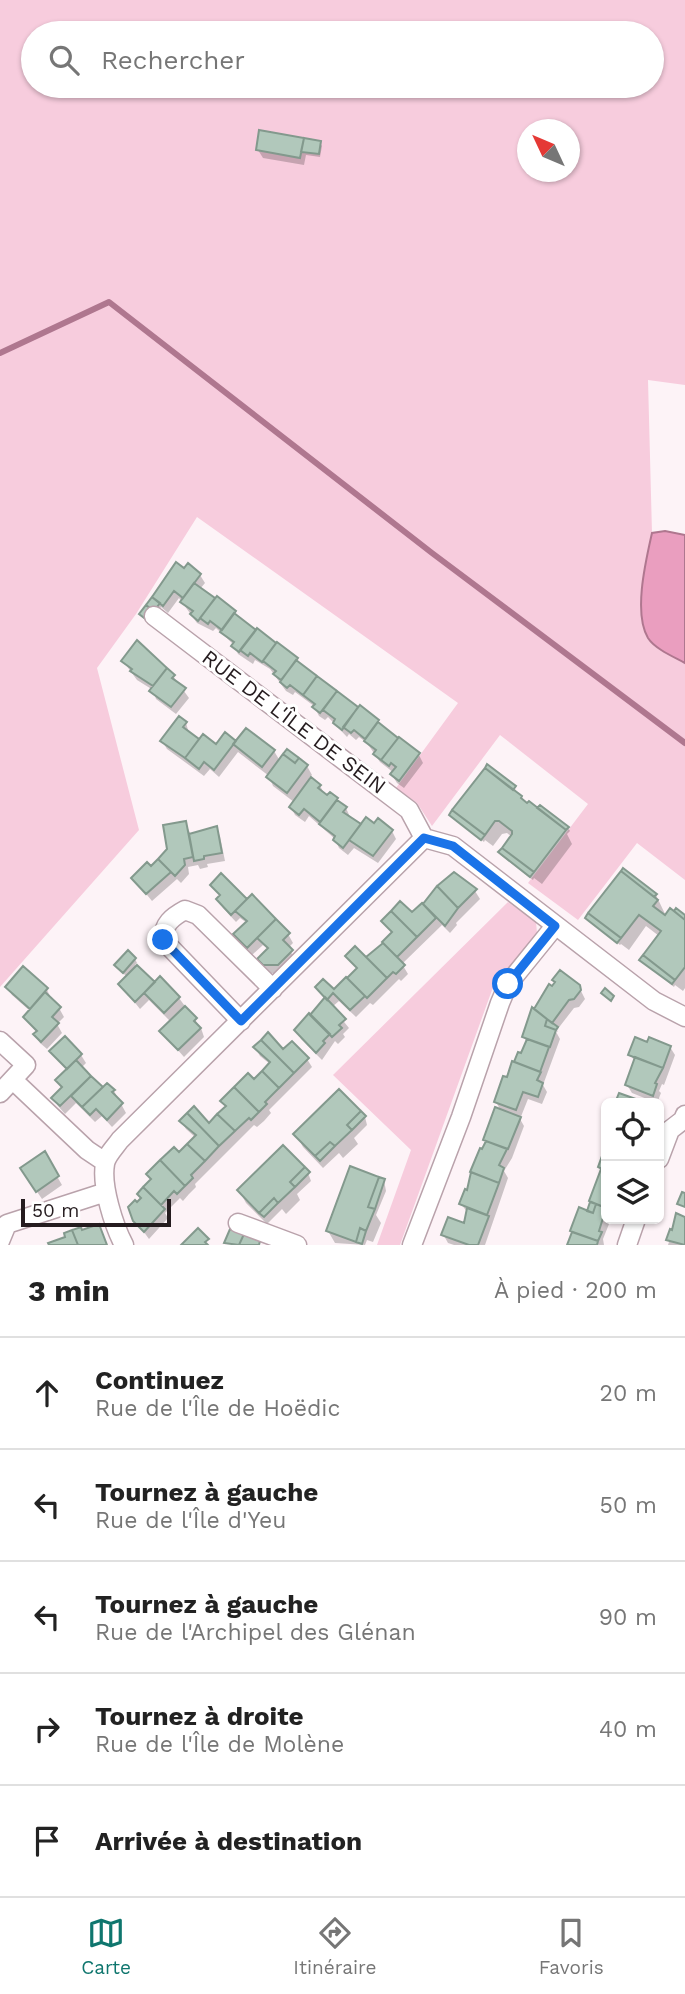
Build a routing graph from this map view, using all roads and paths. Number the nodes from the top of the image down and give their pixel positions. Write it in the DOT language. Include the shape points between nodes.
graph roads {
  1 [pos="154,615"];
  2 [pos="424,838"];
  3 [pos="555,926"];
  4 [pos="273,989"];
  5 [pos="685,1017"];
  6 [pos="241,1021"];
  7 [pos="0,1041"];
  8 [pos="13,1080"];
  9 [pos="0,1093"];
  10 [pos="685,1115"];
  11 [pos="664,1146"];
  12 [pos="105,1162"];
  13 [pos="106,1192"];
  14 [pos="238,1223"];
  15 [pos="634,1224"];
  16 [pos="0,1241"];
  17 [pos="293,1244"];
  18 [pos="124,1245"];
  19 [pos="412,1245"];
  20 [pos="627,1245"];
  1 -- 2 [label="street, RUE DE L'ÎLE DE SEIN" via="409,810"];
  2 -- 3 [label="street" via="453,846"];
  2 -- 4 [label="street"];
  3 -- 5 [label="street" via="654,1001"];
  3 -- 19 [label="street" via="508,984"];
  4 -- 6 [label="street"];
  4 -- 6 [label="street" via="198,915 185,910 172,918 163,940"];
  6 -- 12 [label="street" via="120,1140"];
  7 -- 8 [label="street" via="26,1065"];
  8 -- 9 [label="street"];
  8 -- 12 [label="street" via="86,1150"];
  10 -- 11 [label="street" via="670,1130"];
  12 -- 13 [label="street"];
  13 -- 16 [label="street" via="7,1224"];
  13 -- 18 [label="street"];
  14 -- 17 [label="street"];
  15 -- 20 [label="street"];
}
